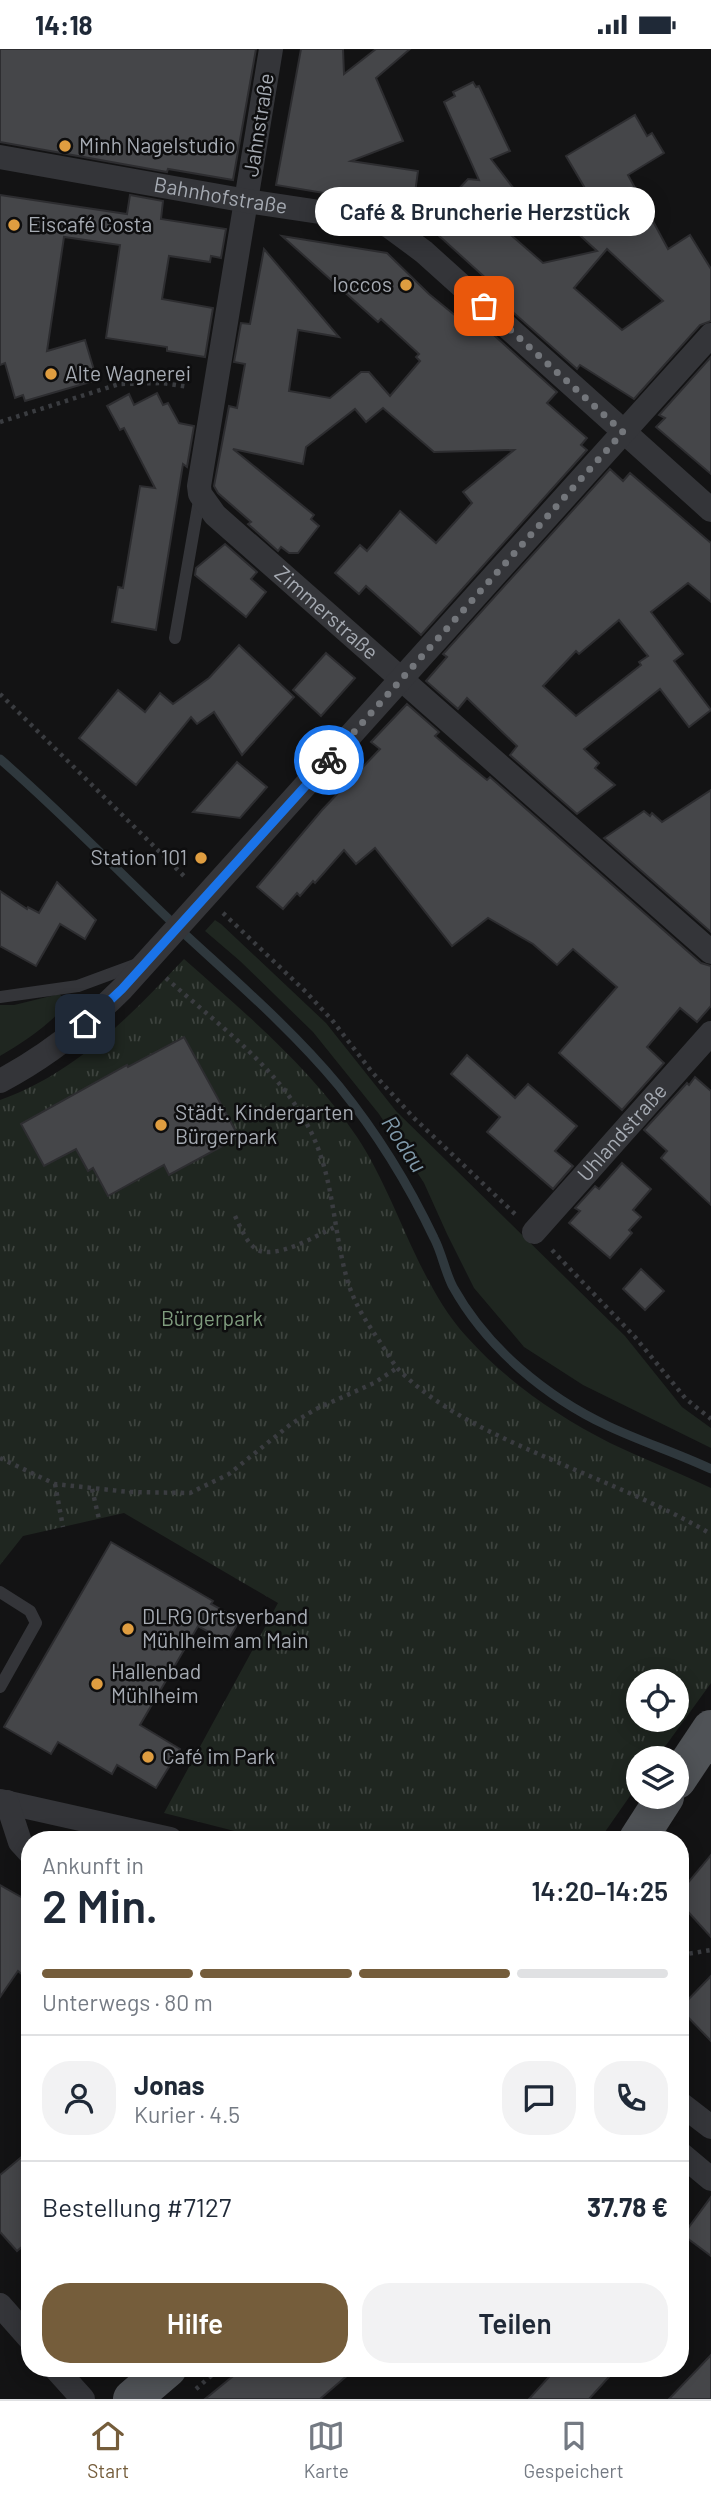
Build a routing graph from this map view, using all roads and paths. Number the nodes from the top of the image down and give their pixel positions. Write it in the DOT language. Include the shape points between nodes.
graph roads {
  1 [pos="271,49"];
  2 [pos="0,157"];
  3 [pos="247,201"];
  4 [pos="711,335"];
  5 [pos="215,390"];
  6 [pos="0,422"];
  7 [pos="623,432"];
  8 [pos="200,494"];
  9 [pos="711,510"];
  10 [pos="175,638"];
  11 [pos="402,679"];
  12 [pos="0,694"];
  13 [pos="205,897"];
  14 [pos="711,952"];
  15 [pos="147,961"];
  16 [pos="0,997"];
  17 [pos="711,1033"];
  18 [pos="0,1081"];
  19 [pos="235,1216"];
  20 [pos="335,1226"];
  21 [pos="534,1232"];
  22 [pos="397,1368"];
  23 [pos="711,1419"];
  24 [pos="0,1458"];
  25 [pos="55,1485"];
  26 [pos="92,1489"];
  27 [pos="99,1519"];
  28 [pos="63,1527"];
  29 [pos="711,1534"];
  30 [pos="0,1592"];
  31 [pos="0,1687"];
  32 [pos="711,1729"];
  33 [pos="689,1762"];
  34 [pos="4,1801"];
  35 [pos="658,1809"];
  36 [pos="135,1831"];
  37 [pos="643,1831"];
  38 [pos="21,1843"];
  39 [pos="711,1950"];
  40 [pos="689,1954"];
  41 [pos="689,2109"];
  42 [pos="711,2127"];
  43 [pos="689,2161"];
  44 [pos="711,2179"];
  45 [pos="0,2305"];
  46 [pos="21,2329"];
  47 [pos="63,2377"];
  48 [pos="181,2379"];
  49 [pos="83,2399"];
  50 [pos="132,2399"];
  1 -- 3 [label="street, Jahnstraße"];
  2 -- 3 [label="street, Bahnhofstraße"];
  3 -- 5 [label="street"];
  3 -- 7 [label="street, Bahnhofstraße" via="389,226 424,252"];
  4 -- 7 [label="street"];
  5 -- 6 [label="path" via="162,383 119,384"];
  5 -- 8 [label="street"];
  7 -- 9 [label="street, Bahnhofstraße"];
  7 -- 11 [label="street"];
  8 -- 10 [label="lane"];
  8 -- 11 [label="street, Zimmerstraße" via="215,515"];
  11 -- 13 [label="street"];
  11 -- 14 [label="street, Zimmerstraße"];
  12 -- 13 [label="path"];
  13 -- 15 [label="street"];
  13 -- 21 [label="path" via="315,1001 414,1118"];
  15 -- 16 [label="lane" via="78,986"];
  15 -- 18 [label="street" via="74,1034"];
  15 -- 20 [label="path" via="260,1063 297,1106 322,1158"];
  17 -- 21 [label="street, Uhlandstraße"];
  19 -- 20 [label="path" via="247,1241 265,1253 282,1251"];
  20 -- 22 [label="path" via="358,1308"];
  21 -- 23 [label="path" via="635,1336 686,1399"];
  22 -- 26 [label="path" via="291,1424 229,1474 190,1493"];
  22 -- 29 [label="path" via="425,1393 470,1421 681,1516"];
  24 -- 25 [label="path"];
  25 -- 26 [label="path"];
  25 -- 28 [label="path"];
  26 -- 27 [label="path"];
  30 -- 31 [label="lane" via="30,1611 36,1623"];
  32 -- 33 [label="main road"];
  34 -- 36 [label="street"];
  34 -- 38 [label="street"];
  35 -- 37 [label="main road"];
  39 -- 40 [label="path"];
  41 -- 42 [label="street"];
  43 -- 44 [label="street"];
  45 -- 46 [label="street"];
  47 -- 49 [label="street"];
  48 -- 50 [label="main road"];
}
